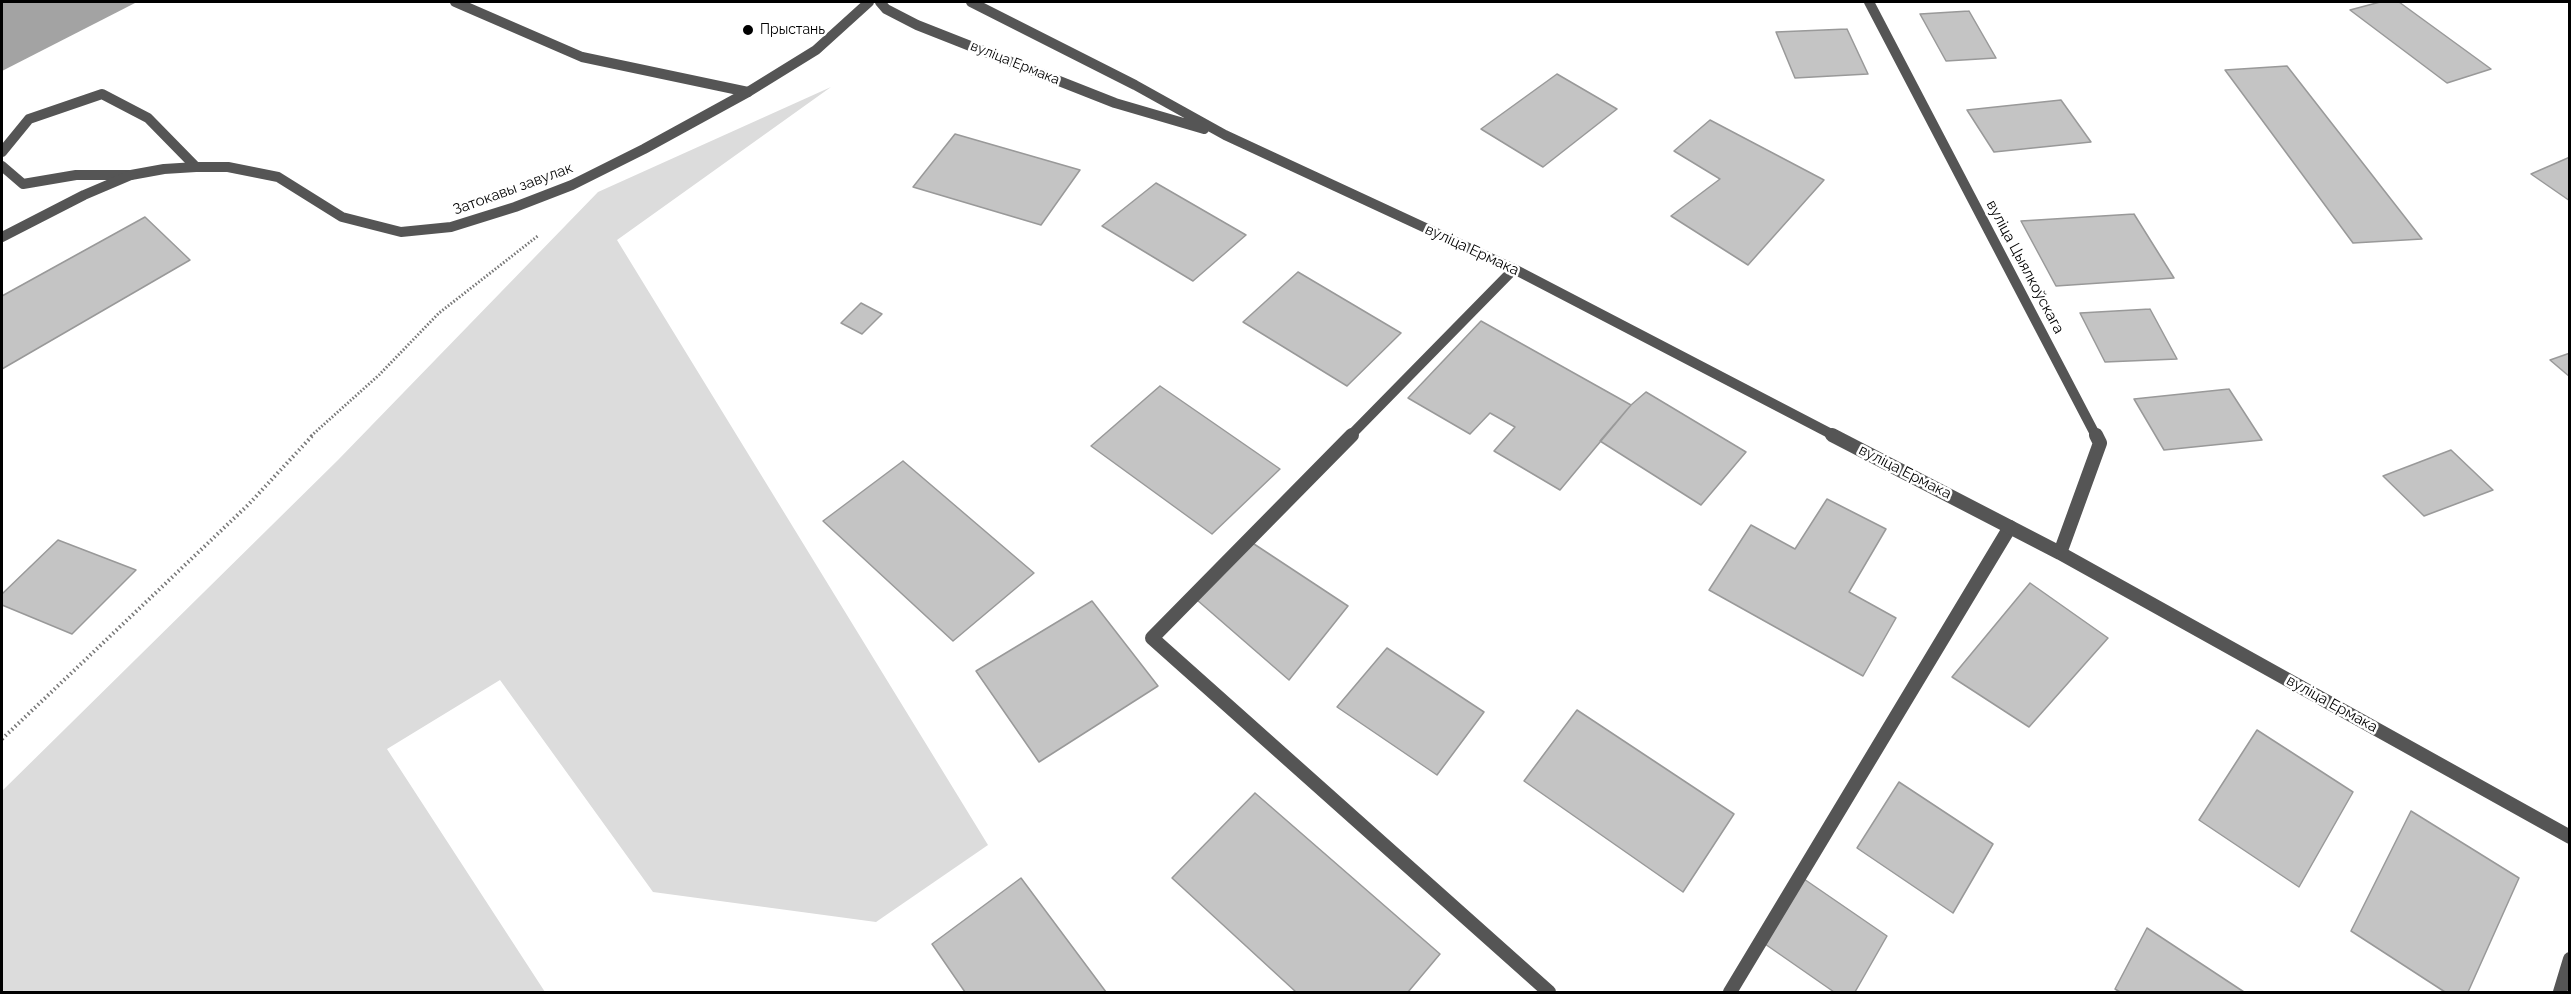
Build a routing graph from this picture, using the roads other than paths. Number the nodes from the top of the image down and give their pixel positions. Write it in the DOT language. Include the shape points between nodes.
graph roads {
  1 [pos="455,2"];
  2 [pos="869,2"];
  3 [pos="880,2"];
  4 [pos="971,2"];
  5 [pos="1869,2"];
  6 [pos="748,92"];
  7 [pos="1225,135"];
  8 [pos="2,152"];
  9 [pos="2,166"];
  10 [pos="196,167"];
  11 [pos="131,175"];
  12 [pos="2,237"];
  13 [pos="1515,269"];
  14 [pos="2010,527"];
  15 [pos="2061,553"];
  16 [pos="2570,837"];
  17 [pos="2570,959"];
  18 [pos="1549,993"];
  19 [pos="1730,993"];
  20 [pos="2560,993"];
  1 -- 6 [label="street" via="582,57"];
  2 -- 6 [label="street, Затокавы завулак" via="816,50"];
  3 -- 7 [label="street, вуліца Ермака" via="917,25 1114,103"];
  4 -- 7 [label="street, вуліца Ермака"];
  5 -- 15 [label="street, вуліца Цыялкоўскага" via="2100,443"];
  6 -- 10 [label="street, Затокавы завулак" via="572,185 452,227 401,232 342,217 278,177 228,167"];
  7 -- 13 [label="street, вуліца Ермака"];
  8 -- 10 [label="street" via="29,119 102,94 148,118"];
  9 -- 11 [label="street" via="23,184 76,175"];
  10 -- 11 [label="street, Затокавы завулак"];
  11 -- 12 [label="street, Затокавы завулак"];
  13 -- 14 [label="street, вуліца Ермака"];
  13 -- 18 [label="street" via="1152,638"];
  14 -- 15 [label="street, вуліца Ермака"];
  14 -- 19 [label="street"];
  15 -- 16 [label="street, вуліца Ермака"];
  17 -- 20 [label="street"];
}
